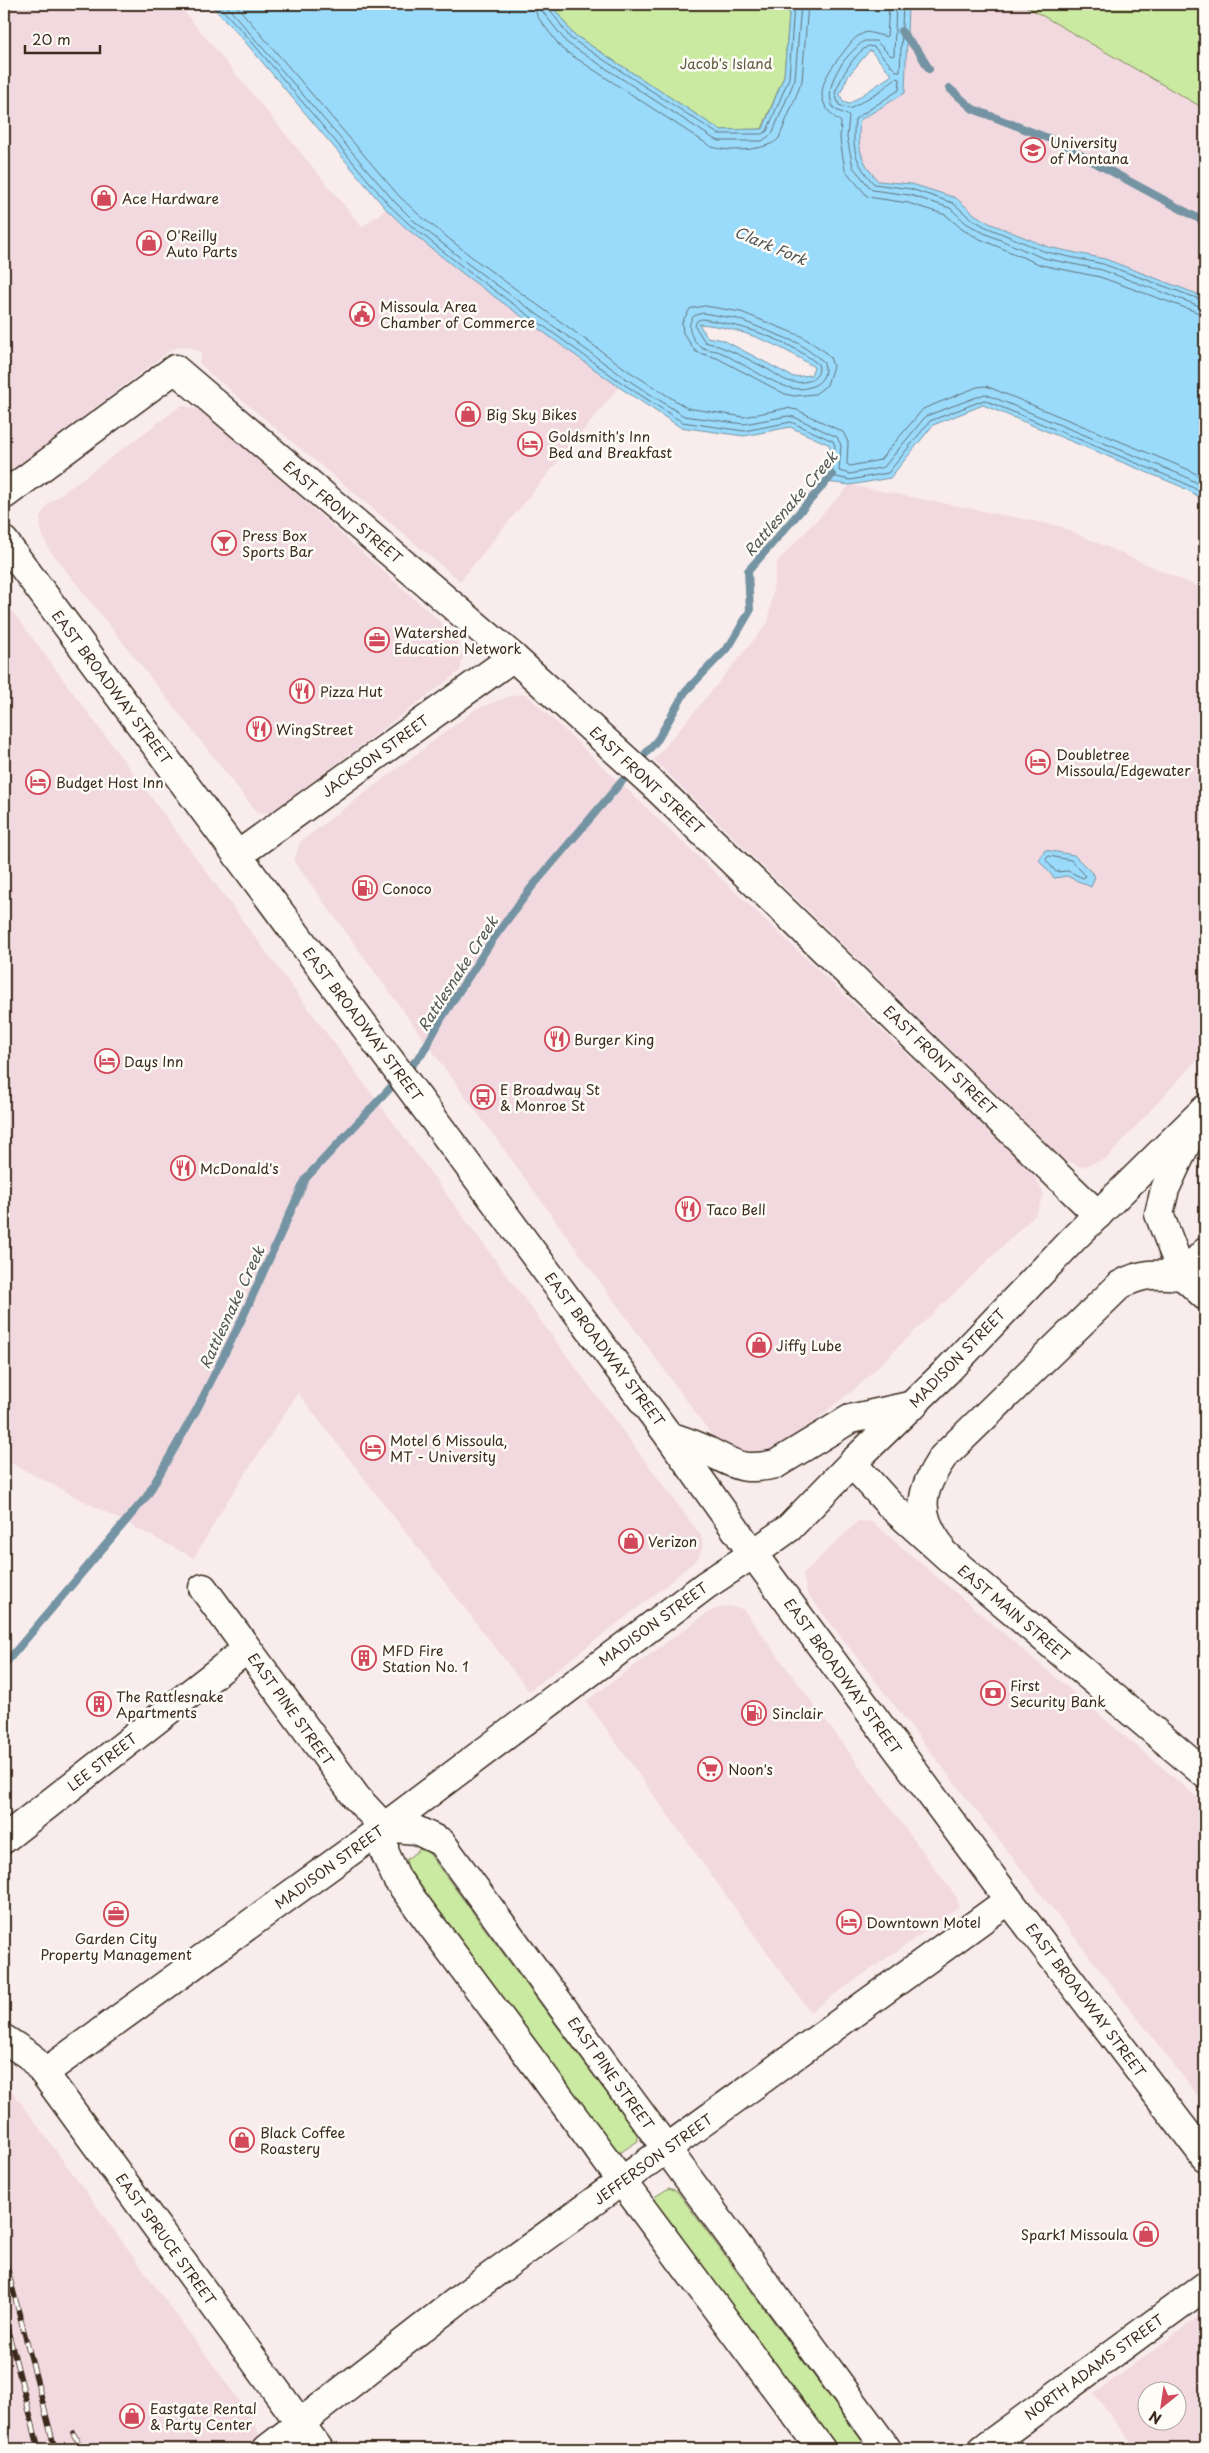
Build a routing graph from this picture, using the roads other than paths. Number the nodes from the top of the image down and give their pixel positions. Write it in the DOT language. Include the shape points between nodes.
graph roads {
  1 [pos="4,496"];
  2 [pos="4,541"];
  3 [pos="513,657"];
  4 [pos="238,855"];
  5 [pos="1202,1112"];
  6 [pos="1098,1215"];
  7 [pos="1205,1252"];
  8 [pos="1183,1276"];
  9 [pos="1205,1296"];
  10 [pos="914,1405"];
  11 [pos="669,1436"];
  12 [pos="852,1462"];
  13 [pos="753,1554"];
  14 [pos="949,1558"];
  15 [pos="203,1588"];
  16 [pos="247,1649"];
  17 [pos="1205,1774"];
  18 [pos="384,1827"];
  19 [pos="4,1839"];
  20 [pos="1009,1900"];
  21 [pos="4,2039"];
  22 [pos="44,2073"];
  23 [pos="666,2148"];
  24 [pos="1205,2157"];
  25 [pos="622,2182"];
  26 [pos="1205,2286"];
  27 [pos="299,2423"];
  28 [pos="267,2449"];
  29 [pos="319,2449"];
  30 [pos="821,2449"];
  31 [pos="886,2449"];
  32 [pos="983,2449"];
  1 -- 3 [label="main road, EAST FRONT STREET" via="174,369"];
  2 -- 4 [label="main road, EAST BROADWAY STREET"];
  3 -- 4 [label="main road, JACKSON STREET"];
  3 -- 6 [label="main road, EAST FRONT STREET" via="656,787"];
  4 -- 11 [label="main road, EAST BROADWAY STREET"];
  5 -- 6 [label="main road, MADISON STREET"];
  5 -- 8 [label="main road" via="1165,1189 1159,1214"];
  6 -- 10 [label="main road, MADISON STREET"];
  7 -- 8 [label="main road"];
  8 -- 9 [label="main road"];
  8 -- 14 [label="main road" via="1152,1274 1135,1277 1120,1285 943,1457 926,1484 923,1502 930,1530"];
  10 -- 11 [label="main road" via="850,1419 776,1464 764,1467 738,1466"];
  10 -- 12 [label="main road, MADISON STREET"];
  11 -- 13 [label="main road, EAST BROADWAY STREET"];
  12 -- 13 [label="main road, MADISON STREET" via="789,1528"];
  12 -- 14 [label="main road, EAST MAIN STREET" via="890,1506"];
  13 -- 18 [label="main road, MADISON STREET" via="606,1658"];
  13 -- 20 [label="main road, EAST BROADWAY STREET"];
  14 -- 17 [label="main road, EAST MAIN STREET"];
  15 -- 16 [label="main road, EAST PINE STREET"];
  16 -- 18 [label="main road, EAST PINE STREET" via="356,1797"];
  16 -- 19 [label="main road, LEE STREET"];
  18 -- 22 [label="main road, MADISON STREET"];
  18 -- 23 [label="main road, EAST PINE STREET" via="416,1830 441,1842"];
  18 -- 25 [label="main road" via="384,1851 397,1879"];
  20 -- 23 [label="main road, JEFFERSON STREET"];
  20 -- 24 [label="main road, EAST BROADWAY STREET"];
  21 -- 22 [label="main road, EAST SPRUCE STREET" via="30,2056"];
  22 -- 27 [label="main road, EAST SPRUCE STREET"];
  23 -- 25 [label="main road, JEFFERSON STREET"];
  23 -- 31 [label="main road, EAST PINE STREET"];
  25 -- 27 [label="main road, JEFFERSON STREET" via="462,2297"];
  25 -- 30 [label="main road"];
  26 -- 32 [label="main road, NORTH ADAMS STREET"];
  27 -- 28 [label="main road, JEFFERSON STREET"];
  27 -- 29 [label="main road, EAST SPRUCE STREET"];
}
